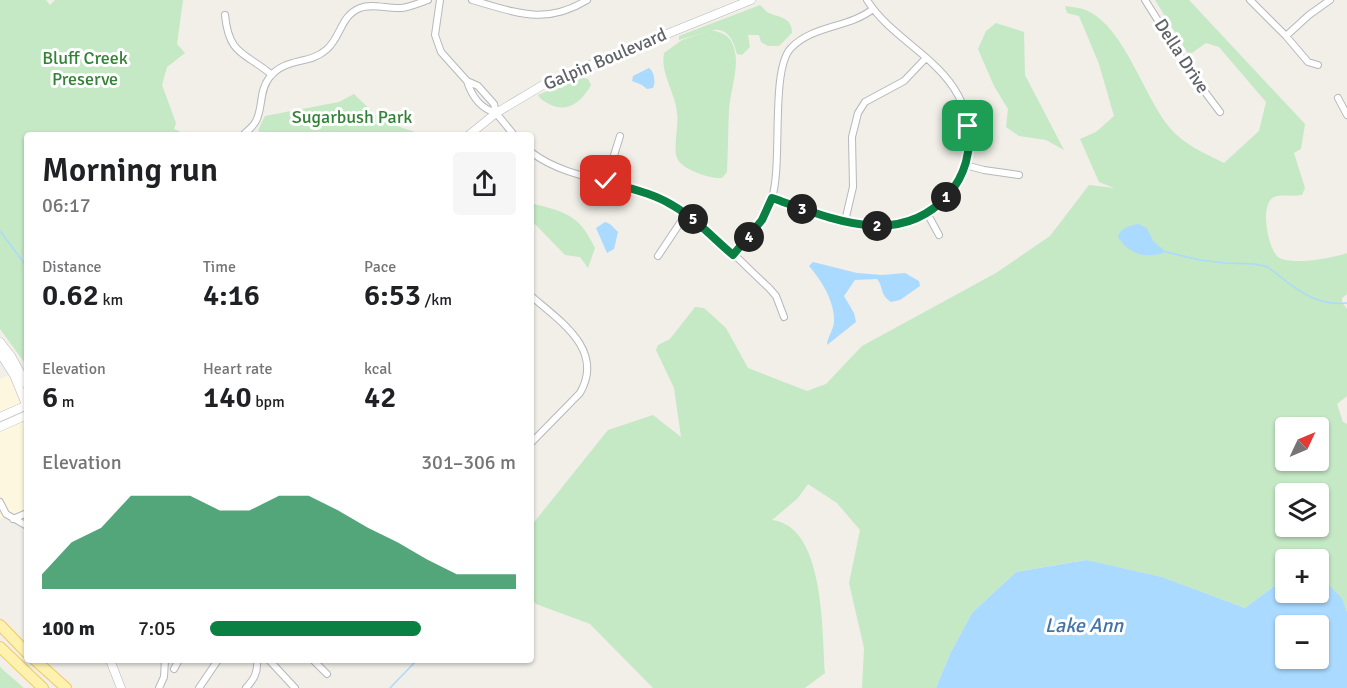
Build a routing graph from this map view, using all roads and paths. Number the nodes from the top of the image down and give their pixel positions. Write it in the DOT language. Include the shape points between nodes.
graph roads {
  1 [pos="428,0"];
  2 [pos="440,0"];
  3 [pos="472,0"];
  4 [pos="587,0"];
  5 [pos="751,0"];
  6 [pos="867,0"];
  7 [pos="1145,0"];
  8 [pos="1250,0"];
  9 [pos="1330,0"];
  10 [pos="873,9"];
  11 [pos="225,15"];
  12 [pos="1286,36"];
  13 [pos="925,59"];
  14 [pos="1318,65"];
  15 [pos="272,75"];
  16 [pos="467,81"];
  17 [pos="1338,98"];
  18 [pos="1220,112"];
  19 [pos="496,114"];
  20 [pos="1347,115"];
  21 [pos="246,132"];
  22 [pos="474,132"];
  23 [pos="511,132"];
  24 [pos="620,136"];
  25 [pos="534,154"];
  26 [pos="965,165"];
  27 [pos="1019,175"];
  28 [pos="606,181"];
  29 [pos="772,198"];
  30 [pos="927,213"];
  31 [pos="686,214"];
  32 [pos="845,221"];
  33 [pos="939,235"];
  34 [pos="658,255"];
  35 [pos="733,255"];
  36 [pos="534,299"];
  37 [pos="784,317"];
  38 [pos="0,342"];
  39 [pos="0,353"];
  40 [pos="24,380"];
  41 [pos="24,398"];
  42 [pos="24,406"];
  43 [pos="24,416"];
  44 [pos="0,417"];
  45 [pos="0,427"];
  46 [pos="534,440"];
  47 [pos="0,502"];
  48 [pos="24,514"];
  49 [pos="13,519"];
  50 [pos="24,524"];
  51 [pos="0,626"];
  52 [pos="0,647"];
  53 [pos="24,649"];
  54 [pos="38,663"];
  55 [pos="111,663"];
  56 [pos="165,663"];
  57 [pos="177,663"];
  58 [pos="216,663"];
  59 [pos="257,663"];
  60 [pos="271,663"];
  61 [pos="320,663"];
  62 [pos="174,669"];
  63 [pos="327,674"];
  64 [pos="248,687"];
  65 [pos="43,688"];
  66 [pos="66,688"];
  67 [pos="121,688"];
  68 [pos="159,688"];
  69 [pos="199,688"];
  70 [pos="295,688"];
  1 -- 15 [label="street" via="403,8 362,7 344,20 326,50 292,62"];
  2 -- 16 [label="street" via="435,24 437,44 446,60"];
  3 -- 4 [label="street" via="533,16 556,14"];
  5 -- 19 [label="street, Galpin Boulevard" via="548,82"];
  6 -- 10 [label="street"];
  7 -- 18 [label="street, Della Drive"];
  8 -- 12 [label="street"];
  9 -- 12 [label="street"];
  10 -- 13 [label="street"];
  10 -- 29 [label="street" via="805,37 787,53 781,72"];
  11 -- 15 [label="street" via="228,36 236,49"];
  12 -- 14 [label="street" via="1308,62"];
  13 -- 26 [label="street" via="950,83 965,111 969,141"];
  13 -- 32 [label="street" via="904,81 860,104 854,126 854,177"];
  15 -- 21 [label="street" via="262,92 256,120"];
  16 -- 19 [label="street" via="478,86 494,104"];
  16 -- 19 [label="street" via="471,94 485,110"];
  17 -- 20 [label="street"];
  19 -- 22 [label="street, Galpin Boulevard"];
  19 -- 23 [label="street"];
  24 -- 28 [label="street"];
  25 -- 28 [label="street" via="554,165"];
  26 -- 27 [label="street"];
  26 -- 30 [label="street" via="951,192"];
  28 -- 31 [label="street" via="659,198"];
  29 -- 32 [label="street"];
  29 -- 35 [label="street" via="762,220"];
  30 -- 32 [label="street" via="885,226"];
  30 -- 33 [label="street"];
  31 -- 34 [label="street"];
  31 -- 35 [label="street"];
  35 -- 37 [label="street" via="773,292"];
  36 -- 46 [label="street" via="581,344 588,365 580,393"];
  38 -- 40 [label="street"];
  39 -- 41 [label="street"];
  42 -- 44 [label="street"];
  43 -- 45 [label="street"];
  47 -- 49 [label="street"];
  48 -- 49 [label="street"];
  49 -- 50 [label="street"];
  51 -- 53 [label="main road"];
  52 -- 65 [label="main road"];
  54 -- 66 [label="main road"];
  55 -- 67 [label="street"];
  56 -- 68 [label="street"];
  57 -- 62 [label="street"];
  58 -- 69 [label="street"];
  59 -- 64 [label="street" via="255,678"];
  60 -- 70 [label="street"];
  61 -- 63 [label="street"];
}
